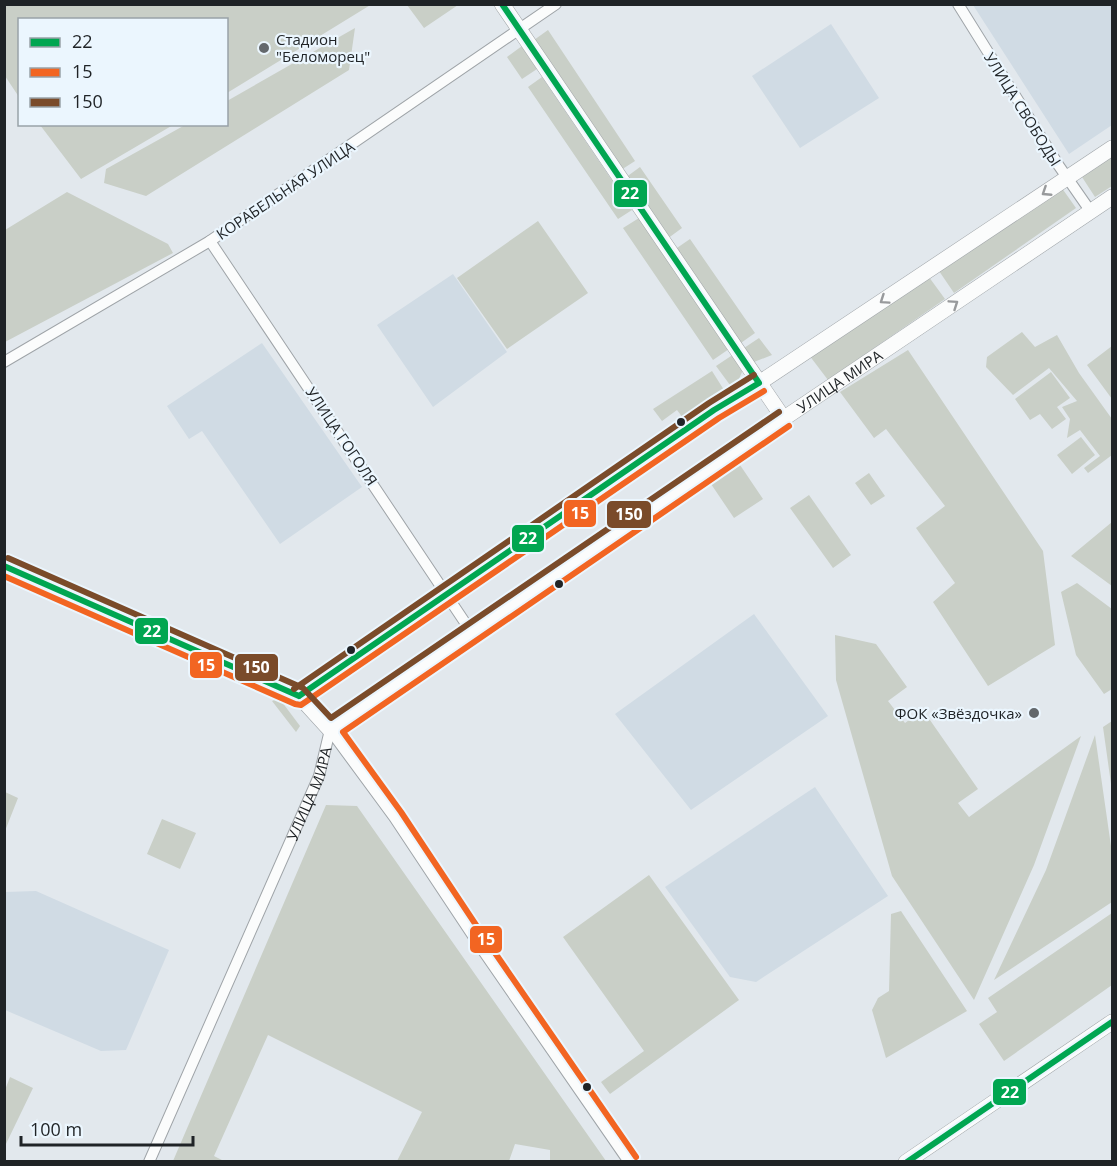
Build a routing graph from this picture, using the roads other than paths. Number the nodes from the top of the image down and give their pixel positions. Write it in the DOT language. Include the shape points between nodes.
graph roads {
  1 [pos="502,4"];
  2 [pos="556,4"];
  3 [pos="958,4"];
  4 [pos="520,30"];
  5 [pos="1113,148"];
  6 [pos="1068,178"];
  7 [pos="1113,197"];
  8 [pos="1091,212"];
  9 [pos="210,241"];
  10 [pos="4,362"];
  11 [pos="759,383"];
  12 [pos="784,419"];
  13 [pos="4,566"];
  14 [pos="447,593"];
  15 [pos="472,633"];
  16 [pos="299,696"];
  17 [pos="330,730"];
  18 [pos="1113,1022"];
  19 [pos="149,1161"];
  20 [pos="629,1161"];
  21 [pos="906,1161"];
  1 -- 4 [label="main road"];
  2 -- 4 [label="street, КОРАБЕЛЬНАЯ УЛИЦА"];
  3 -- 6 [label="street, УЛИЦА СВОБОДЫ"];
  4 -- 9 [label="street, КОРАБЕЛЬНАЯ УЛИЦА"];
  4 -- 11 [label="main road"];
  5 -- 6 [label="main road"];
  6 -- 8 [label="street, УЛИЦА СВОБОДЫ"];
  6 -- 11 [label="main road, one-way"];
  7 -- 8 [label="main road, УЛИЦА МИРА"];
  12 -- 8 [label="main road, УЛИЦА МИРА, one-way"];
  9 -- 10 [label="street, КОРАБЕЛЬНАЯ УЛИЦА"];
  9 -- 14 [label="street, УЛИЦА ГОГОЛЯ"];
  11 -- 12 [label="main road"];
  11 -- 14 [label="main road"];
  12 -- 15 [label="main road, УЛИЦА МИРА"];
  13 -- 16 [label="main road"];
  14 -- 15 [label="street, УЛИЦА ГОГОЛЯ"];
  14 -- 16 [label="main road"];
  15 -- 17 [label="main road, УЛИЦА МИРА"];
  16 -- 17 [label="main road"];
  17 -- 19 [label="street, УЛИЦА МИРА" via="319,776"];
  17 -- 20 [label="street"];
  18 -- 21 [label="main road"];
}
